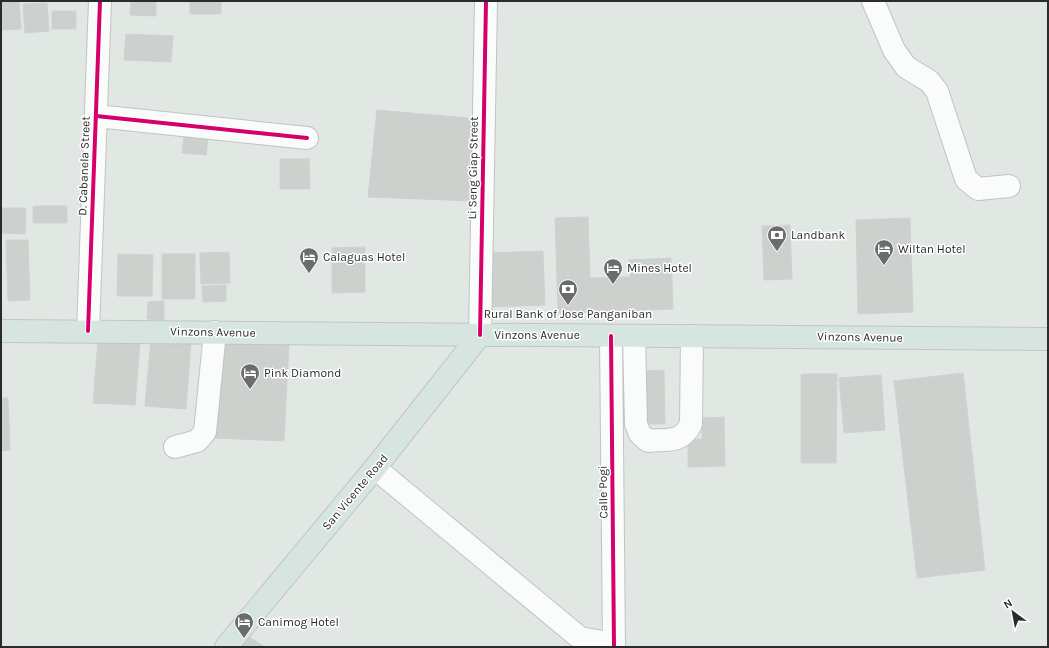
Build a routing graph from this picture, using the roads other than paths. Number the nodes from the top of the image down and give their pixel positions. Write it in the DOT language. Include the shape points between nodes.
graph roads {
  1 [pos="100,1"];
  2 [pos="486,1"];
  3 [pos="873,1"];
  4 [pos="96,116"];
  5 [pos="307,138"];
  6 [pos="1009,186"];
  7 [pos="1,331"];
  8 [pos="88,331"];
  9 [pos="215,332"];
  10 [pos="480,335"];
  11 [pos="611,336"];
  12 [pos="634,336"];
  13 [pos="692,336"];
  14 [pos="1048,340"];
  15 [pos="176,447"];
  16 [pos="375,468"];
  17 [pos="614,645"];
  18 [pos="226,647"];
  1 -- 4 [label="street, D. Cabanela Street"];
  2 -- 10 [label="street, Li Seng Giap Street"];
  3 -- 6 [label="street" via="894,50 906,67 929,82 937,91 966,179 978,189"];
  4 -- 5 [label="street"];
  4 -- 8 [label="street, D. Cabanela Street"];
  7 -- 8 [label="main road, Vinzons Avenue"];
  8 -- 9 [label="main road, Vinzons Avenue"];
  9 -- 10 [label="main road, Vinzons Avenue"];
  9 -- 15 [label="street" via="205,432 197,441"];
  10 -- 11 [label="main road, Vinzons Avenue"];
  10 -- 16 [label="main road, San Vicente Road"];
  11 -- 12 [label="main road, Vinzons Avenue"];
  11 -- 17 [label="street, Calle Pogi"];
  12 -- 13 [label="main road, Vinzons Avenue"];
  12 -- 13 [label="street" via="636,424 640,434 648,441 679,438 687,433 691,424"];
  13 -- 14 [label="main road, Vinzons Avenue"];
  16 -- 17 [label="street" via="580,638"];
  16 -- 18 [label="main road, San Vicente Road"];
}
